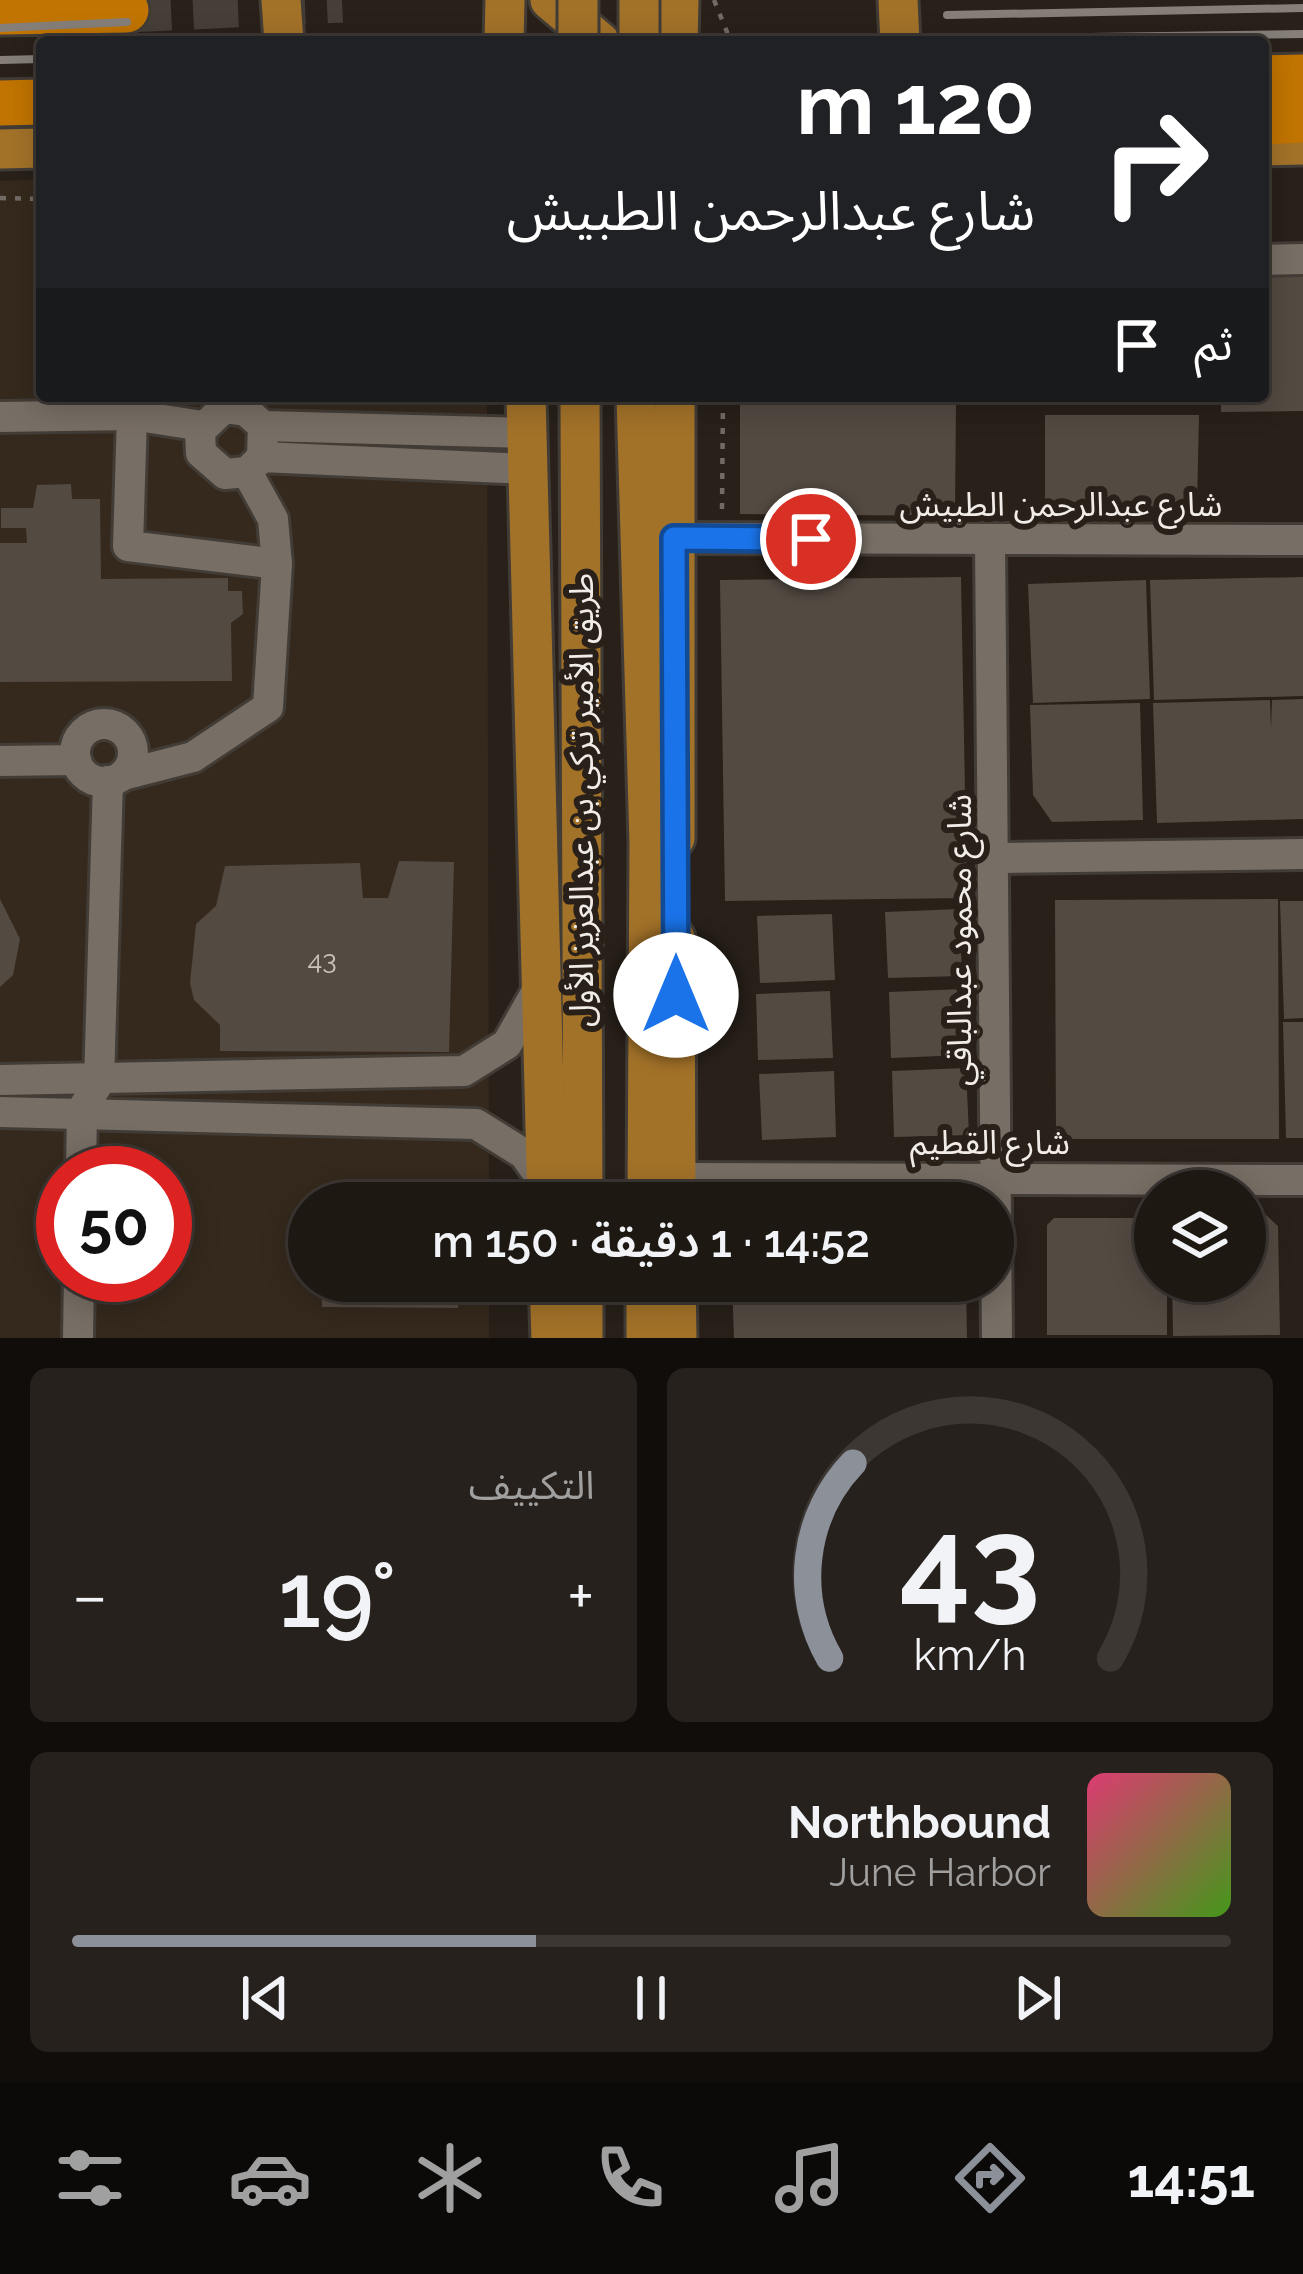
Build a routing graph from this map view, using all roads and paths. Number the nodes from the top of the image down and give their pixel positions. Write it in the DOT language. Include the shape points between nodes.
graph roads {
  1 [pos="281,0"];
  2 [pos="505,0"];
  3 [pos="679,0"];
  4 [pos="714,0"];
  5 [pos="898,0"];
  6 [pos="126,10"];
  7 [pos="0,12"];
  8 [pos="284,36"];
  9 [pos="504,36"];
  10 [pos="678,36"];
  11 [pos="725,36"];
  12 [pos="900,36"];
  13 [pos="1303,76"];
  14 [pos="1269,78"];
  15 [pos="36,102"];
  16 [pos="0,103"];
  17 [pos="1303,120"];
  18 [pos="1269,122"];
  19 [pos="1303,145"];
  20 [pos="1269,146"];
  21 [pos="0,148"];
  22 [pos="36,148"];
  23 [pos="0,198"];
  24 [pos="36,199"];
  25 [pos="1303,259"];
  26 [pos="1269,260"];
  27 [pos="580,402"];
  28 [pos="636,402"];
  29 [pos="675,402"];
  30 [pos="723,402"];
  31 [pos="132,415"];
  32 [pos="0,417"];
  33 [pos="202,426"];
  34 [pos="526,432"];
  35 [pos="257,452"];
  36 [pos="674,538"];
  37 [pos="722,538"];
  38 [pos="1303,540"];
  39 [pos="990,542"];
  40 [pos="277,564"];
  41 [pos="131,742"];
  42 [pos="193,757"];
  43 [pos="76,760"];
  44 [pos="0,761"];
  45 [pos="116,778"];
  46 [pos="1303,854"];
  47 [pos="997,859"];
  48 [pos="541,984"];
  49 [pos="370,1074"];
  50 [pos="0,1080"];
  51 [pos="99,1082"];
  52 [pos="82,1110"];
  53 [pos="0,1112"];
  54 [pos="368,1120"];
  55 [pos="81,1146"];
  56 [pos="994,1177"];
  57 [pos="1303,1180"];
  58 [pos="540,1182"];
  59 [pos="547,1182"];
  60 [pos="583,1182"];
  61 [pos="665,1182"];
  62 [pos="666,1182"];
  63 [pos="903,1182"];
  64 [pos="79,1302"];
  65 [pos="549,1302"];
  66 [pos="583,1302"];
  67 [pos="646,1302"];
  68 [pos="676,1302"];
  69 [pos="78,1338"];
  70 [pos="550,1338"];
  71 [pos="583,1338"];
  72 [pos="646,1338"];
  73 [pos="676,1338"];
  74 [pos="997,1338"];
  1 -- 8 [label="main road"];
  2 -- 9 [label="main road"];
  3 -- 10 [label="main road"];
  4 -- 11 [label="path"];
  5 -- 12 [label="main road"];
  6 -- 7 [label="highway"];
  13 -- 14 [label="highway"];
  15 -- 16 [label="highway"];
  17 -- 18 [label="highway"];
  19 -- 20 [label="main road"];
  21 -- 22 [label="main road"];
  23 -- 24 [label="path"];
  25 -- 26 [label="street"];
  27 -- 60 [label="main road, طريق الأمير تركي بن عبدالعزيز الأول"];
  28 -- 61 [label="main road, طريق الأمير تركي بن عبدالعزيز الأول"];
  29 -- 36 [label="main road"];
  30 -- 37 [label="path"];
  31 -- 32 [label="street"];
  31 -- 33 [label="street"];
  31 -- 40 [label="street" via="128,546"];
  33 -- 35 [label="street" via="235,408"];
  33 -- 35 [label="street" via="207,463 225,474"];
  34 -- 35 [label="street"];
  34 -- 48 [label="main road"];
  35 -- 40 [label="street"];
  36 -- 37 [label="street, شارع عبدالرحمن الطبيش"];
  36 -- 62 [label="main road"];
  37 -- 39 [label="street, شارع عبدالرحمن الطبيش"];
  38 -- 39 [label="street, شارع عبدالرحمن الطبيش"];
  39 -- 47 [label="street, شارع محمود عبدالباقي"];
  40 -- 42 [label="street" via="268,707"];
  41 -- 42 [label="street"];
  41 -- 43 [label="street" via="118,728 90,728 77,742"];
  41 -- 45 [label="street" via="132,761"];
  42 -- 45 [label="street"];
  43 -- 44 [label="street"];
  43 -- 45 [label="street" via="92,779"];
  45 -- 51 [label="street"];
  46 -- 47 [label="street"];
  47 -- 56 [label="street, شارع محمود عبدالباقي"];
  48 -- 49 [label="street" via="507,1044 464,1071"];
  48 -- 59 [label="main road"];
  49 -- 51 [label="street"];
  49 -- 54 [label="street"];
  50 -- 51 [label="street"];
  51 -- 52 [label="street"];
  52 -- 53 [label="street"];
  52 -- 54 [label="street"];
  52 -- 55 [label="street"];
  54 -- 58 [label="street" via="476,1124 524,1154"];
  56 -- 57 [label="street, شارع القطيم"];
  56 -- 63 [label="street, شارع القطيم"];
  56 -- 74 [label="street, شارع محمود عبدالباقي"];
  64 -- 69 [label="street"];
  65 -- 70 [label="main road"];
  66 -- 71 [label="main road"];
  67 -- 72 [label="main road"];
  68 -- 73 [label="main road"];
}
